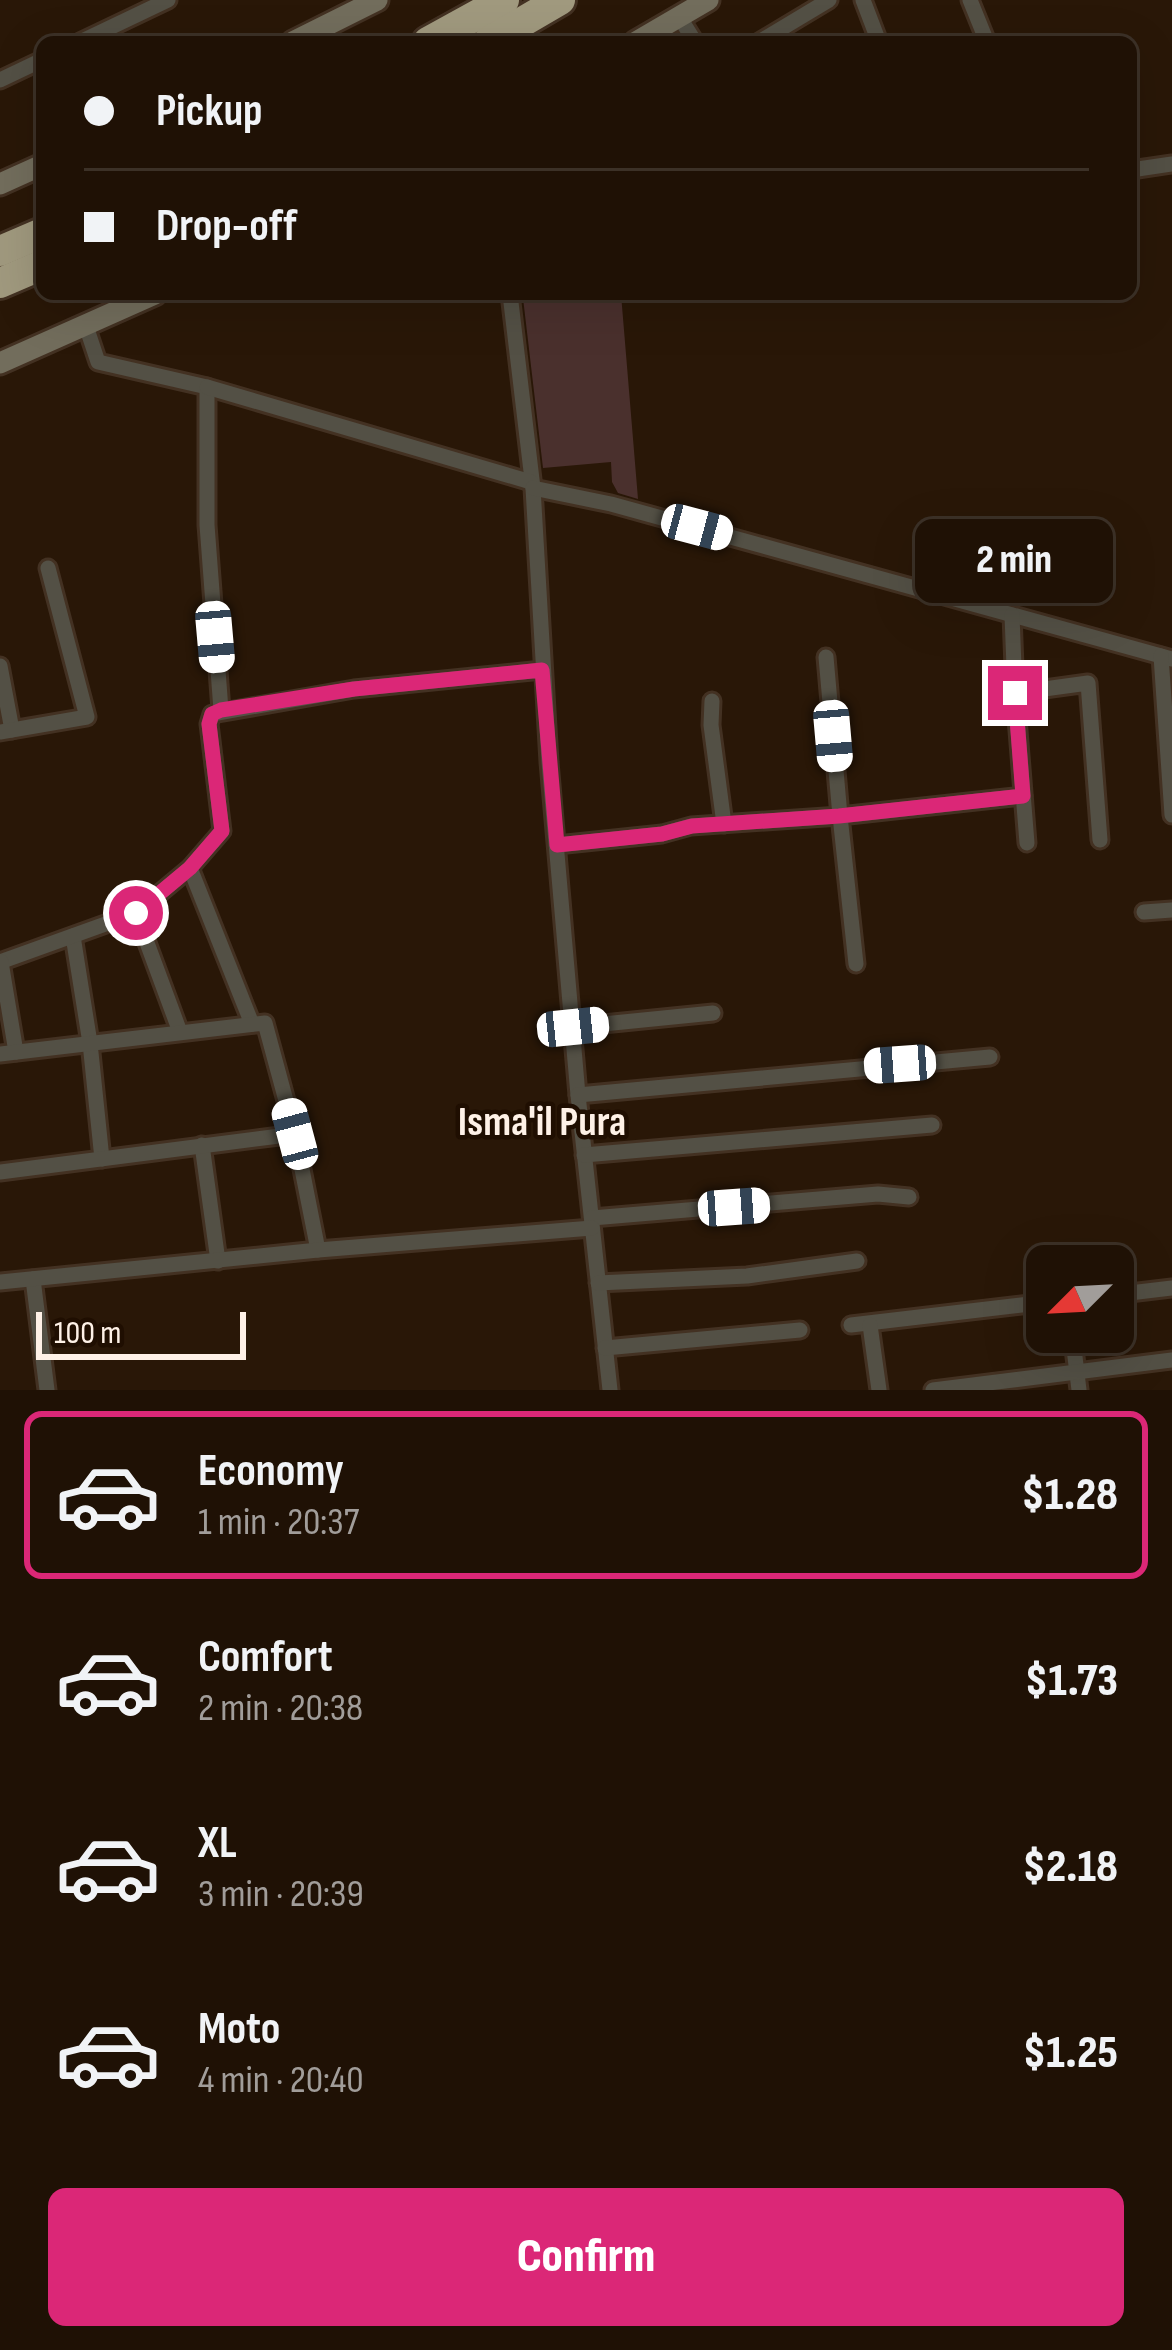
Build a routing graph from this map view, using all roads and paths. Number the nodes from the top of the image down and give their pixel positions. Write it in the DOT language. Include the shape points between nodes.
graph roads {
  1 [pos="168,0"];
  2 [pos="376,0"];
  3 [pos="504,0"];
  4 [pos="560,0"];
  5 [pos="708,0"];
  6 [pos="829,0"];
  7 [pos="862,0"];
  8 [pos="970,0"];
  9 [pos="142,5"];
  10 [pos="680,18"];
  11 [pos="90,36"];
  12 [pos="305,36"];
  13 [pos="439,36"];
  14 [pos="498,36"];
  15 [pos="647,36"];
  16 [pos="691,36"];
  17 [pos="773,36"];
  18 [pos="877,36"];
  19 [pos="985,36"];
  20 [pos="36,63"];
  21 [pos="0,80"];
  22 [pos="1172,164"];
  23 [pos="36,167"];
  24 [pos="1137,169"];
  25 [pos="0,184"];
  26 [pos="36,236"];
  27 [pos="0,251"];
  28 [pos="36,268"];
  29 [pos="0,283"];
  30 [pos="141,300"];
  31 [pos="511,300"];
  32 [pos="86,326"];
  33 [pos="0,363"];
  34 [pos="207,387"];
  35 [pos="532,485"];
  36 [pos="48,568"];
  37 [pos="1012,615"];
  38 [pos="826,657"];
  39 [pos="1167,658"];
  40 [pos="0,666"];
  41 [pos="542,670"];
  42 [pos="1015,693"];
  43 [pos="712,700"];
  44 [pos="221,710"];
  45 [pos="6,731"];
  46 [pos="1023,796"];
  47 [pos="1172,815"];
  48 [pos="839,816"];
  49 [pos="724,824"];
  50 [pos="1100,840"];
  51 [pos="1027,843"];
  52 [pos="557,845"];
  53 [pos="190,868"];
  54 [pos="1172,910"];
  55 [pos="1144,912"];
  56 [pos="136,913"];
  57 [pos="74,936"];
  58 [pos="0,962"];
  59 [pos="856,964"];
  60 [pos="713,1013"];
  61 [pos="251,1024"];
  62 [pos="573,1027"];
  63 [pos="180,1032"];
  64 [pos="90,1043"];
  65 [pos="8,1053"];
  66 [pos="990,1057"];
  67 [pos="578,1095"];
  68 [pos="932,1125"];
  69 [pos="295,1134"];
  70 [pos="202,1145"];
  71 [pos="584,1155"];
  72 [pos="102,1159"];
  73 [pos="0,1172"];
  74 [pos="909,1197"];
  75 [pos="592,1223"];
  76 [pos="318,1250"];
  77 [pos="218,1261"];
  78 [pos="856,1261"];
  79 [pos="32,1279"];
  80 [pos="0,1282"];
  81 [pos="598,1283"];
  82 [pos="1172,1288"];
  83 [pos="1134,1293"];
  84 [pos="1026,1305"];
  85 [pos="870,1324"];
  86 [pos="851,1325"];
  87 [pos="800,1330"];
  88 [pos="604,1348"];
  89 [pos="1172,1360"];
  90 [pos="1078,1381"];
  91 [pos="47,1390"];
  92 [pos="610,1390"];
  93 [pos="879,1390"];
  94 [pos="933,1390"];
  1 -- 9 [label="street"];
  2 -- 12 [label="street"];
  3 -- 13 [label="highway"];
  4 -- 14 [label="highway"];
  5 -- 10 [label="street"];
  6 -- 17 [label="street"];
  7 -- 18 [label="street"];
  8 -- 19 [label="street"];
  9 -- 11 [label="street"];
  10 -- 15 [label="street"];
  10 -- 16 [label="street"];
  20 -- 21 [label="street"];
  22 -- 24 [label="street"];
  23 -- 25 [label="street"];
  26 -- 27 [label="highway"];
  28 -- 29 [label="highway"];
  30 -- 32 [label="street"];
  31 -- 35 [label="street"];
  32 -- 33 [label="street"];
  32 -- 34 [label="street" via="98,362"];
  34 -- 35 [label="street"];
  34 -- 44 [label="street"];
  35 -- 37 [label="street"];
  35 -- 41 [label="street"];
  36 -- 45 [label="street" via="86,717"];
  37 -- 39 [label="street"];
  37 -- 42 [label="street"];
  38 -- 48 [label="street"];
  39 -- 47 [label="street"];
  40 -- 45 [label="street"];
  41 -- 44 [label="street"];
  41 -- 52 [label="street"];
  42 -- 46 [label="street"];
  42 -- 50 [label="street" via="1088,683"];
  43 -- 49 [label="street"];
  44 -- 53 [label="street" via="209,724 222,831"];
  46 -- 48 [label="street"];
  46 -- 51 [label="street"];
  48 -- 49 [label="street"];
  48 -- 59 [label="street"];
  49 -- 52 [label="street"];
  52 -- 62 [label="street"];
  53 -- 56 [label="street"];
  53 -- 61 [label="street"];
  54 -- 55 [label="street"];
  56 -- 57 [label="street"];
  56 -- 63 [label="street"];
  57 -- 58 [label="street"];
  57 -- 64 [label="street"];
  58 -- 65 [label="street"];
  60 -- 62 [label="street"];
  61 -- 63 [label="street"];
  61 -- 69 [label="street" via="266,1023"];
  62 -- 67 [label="street"];
  63 -- 64 [label="street"];
  64 -- 65 [label="street"];
  64 -- 72 [label="street"];
  66 -- 67 [label="street"];
  67 -- 71 [label="street"];
  68 -- 71 [label="street"];
  69 -- 70 [label="street"];
  69 -- 76 [label="street"];
  70 -- 72 [label="street"];
  70 -- 77 [label="street"];
  71 -- 75 [label="street"];
  72 -- 73 [label="street"];
  74 -- 75 [label="street"];
  75 -- 76 [label="street"];
  75 -- 81 [label="street"];
  76 -- 77 [label="street"];
  77 -- 79 [label="street"];
  78 -- 81 [label="street"];
  79 -- 80 [label="street"];
  79 -- 91 [label="street"];
  81 -- 88 [label="street"];
  82 -- 83 [label="street"];
  84 -- 85 [label="street"];
  85 -- 86 [label="street"];
  85 -- 93 [label="street"];
  87 -- 88 [label="street"];
  88 -- 92 [label="street"];
  89 -- 90 [label="street"];
  90 -- 94 [label="street"];
}
